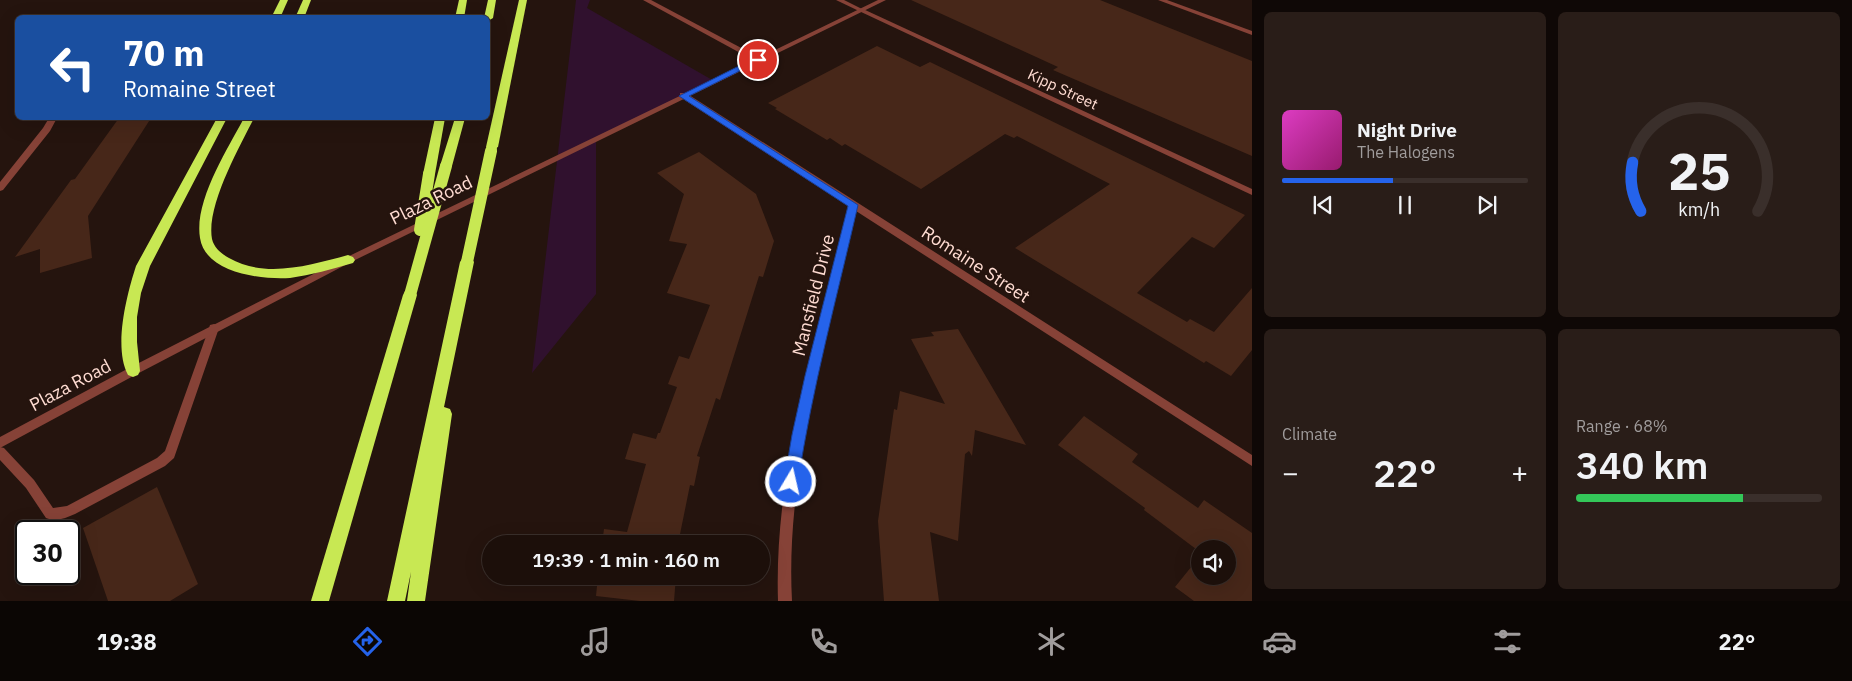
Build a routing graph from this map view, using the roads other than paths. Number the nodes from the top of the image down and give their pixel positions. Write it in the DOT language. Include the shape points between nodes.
graph roads {
  1 [pos="284,0"];
  2 [pos="307,0"];
  3 [pos="463,0"];
  4 [pos="492,0"];
  5 [pos="523,0"];
  6 [pos="646,0"];
  7 [pos="839,0"];
  8 [pos="883,0"];
  9 [pos="1161,0"];
  10 [pos="1182,0"];
  11 [pos="1175,5"];
  12 [pos="861,10"];
  13 [pos="276,15"];
  14 [pos="300,15"];
  15 [pos="460,15"];
  16 [pos="489,15"];
  17 [pos="1252,33"];
  18 [pos="758,60"];
  19 [pos="683,96"];
  20 [pos="52,120"];
  21 [pos="221,120"];
  22 [pos="248,120"];
  23 [pos="440,120"];
  24 [pos="459,120"];
  25 [pos="492,147"];
  26 [pos="0,188"];
  27 [pos="1252,192"];
  28 [pos="853,205"];
  29 [pos="348,260"];
  30 [pos="467,262"];
  31 [pos="410,295"];
  32 [pos="214,328"];
  33 [pos="133,370"];
  34 [pos="0,443"];
  35 [pos="0,452"];
  36 [pos="1252,460"];
  37 [pos="320,601"];
  38 [pos="396,601"];
  39 [pos="416,601"];
  40 [pos="785,601"];
  1 -- 13 [label="highway"];
  2 -- 14 [label="highway"];
  3 -- 15 [label="highway"];
  4 -- 16 [label="highway"];
  5 -- 25 [label="highway"];
  6 -- 18 [label="street"];
  7 -- 12 [label="street, Kipp Street"];
  8 -- 12 [label="street, Plaza Road"];
  9 -- 11 [label="street"];
  10 -- 11 [label="street"];
  11 -- 17 [label="street"];
  12 -- 18 [label="street, Plaza Road"];
  12 -- 27 [label="street, Kipp Street"];
  18 -- 19 [label="street, Plaza Road"];
  19 -- 28 [label="street, Romaine Street"];
  19 -- 29 [label="street, Plaza Road"];
  20 -- 26 [label="street"];
  21 -- 33 [label="highway" via="143,266 134,290 128,342"];
  22 -- 29 [label="highway" via="212,198 206,239 215,256 231,266 287,273"];
  23 -- 31 [label="highway, bridge"];
  24 -- 31 [label="highway, bridge"];
  25 -- 30 [label="highway, bridge"];
  28 -- 36 [label="street, Romaine Street"];
  28 -- 40 [label="street, Mansfield Drive" via="798,435 788,497 783,581"];
  29 -- 32 [label="street, Plaza Road"];
  30 -- 38 [label="highway"];
  30 -- 39 [label="highway"];
  31 -- 37 [label="highway"];
  32 -- 33 [label="street, Plaza Road"];
  32 -- 35 [label="street" via="170,454 161,462 71,510 55,515 46,510 30,484"];
  33 -- 34 [label="street, Plaza Road"];
}
